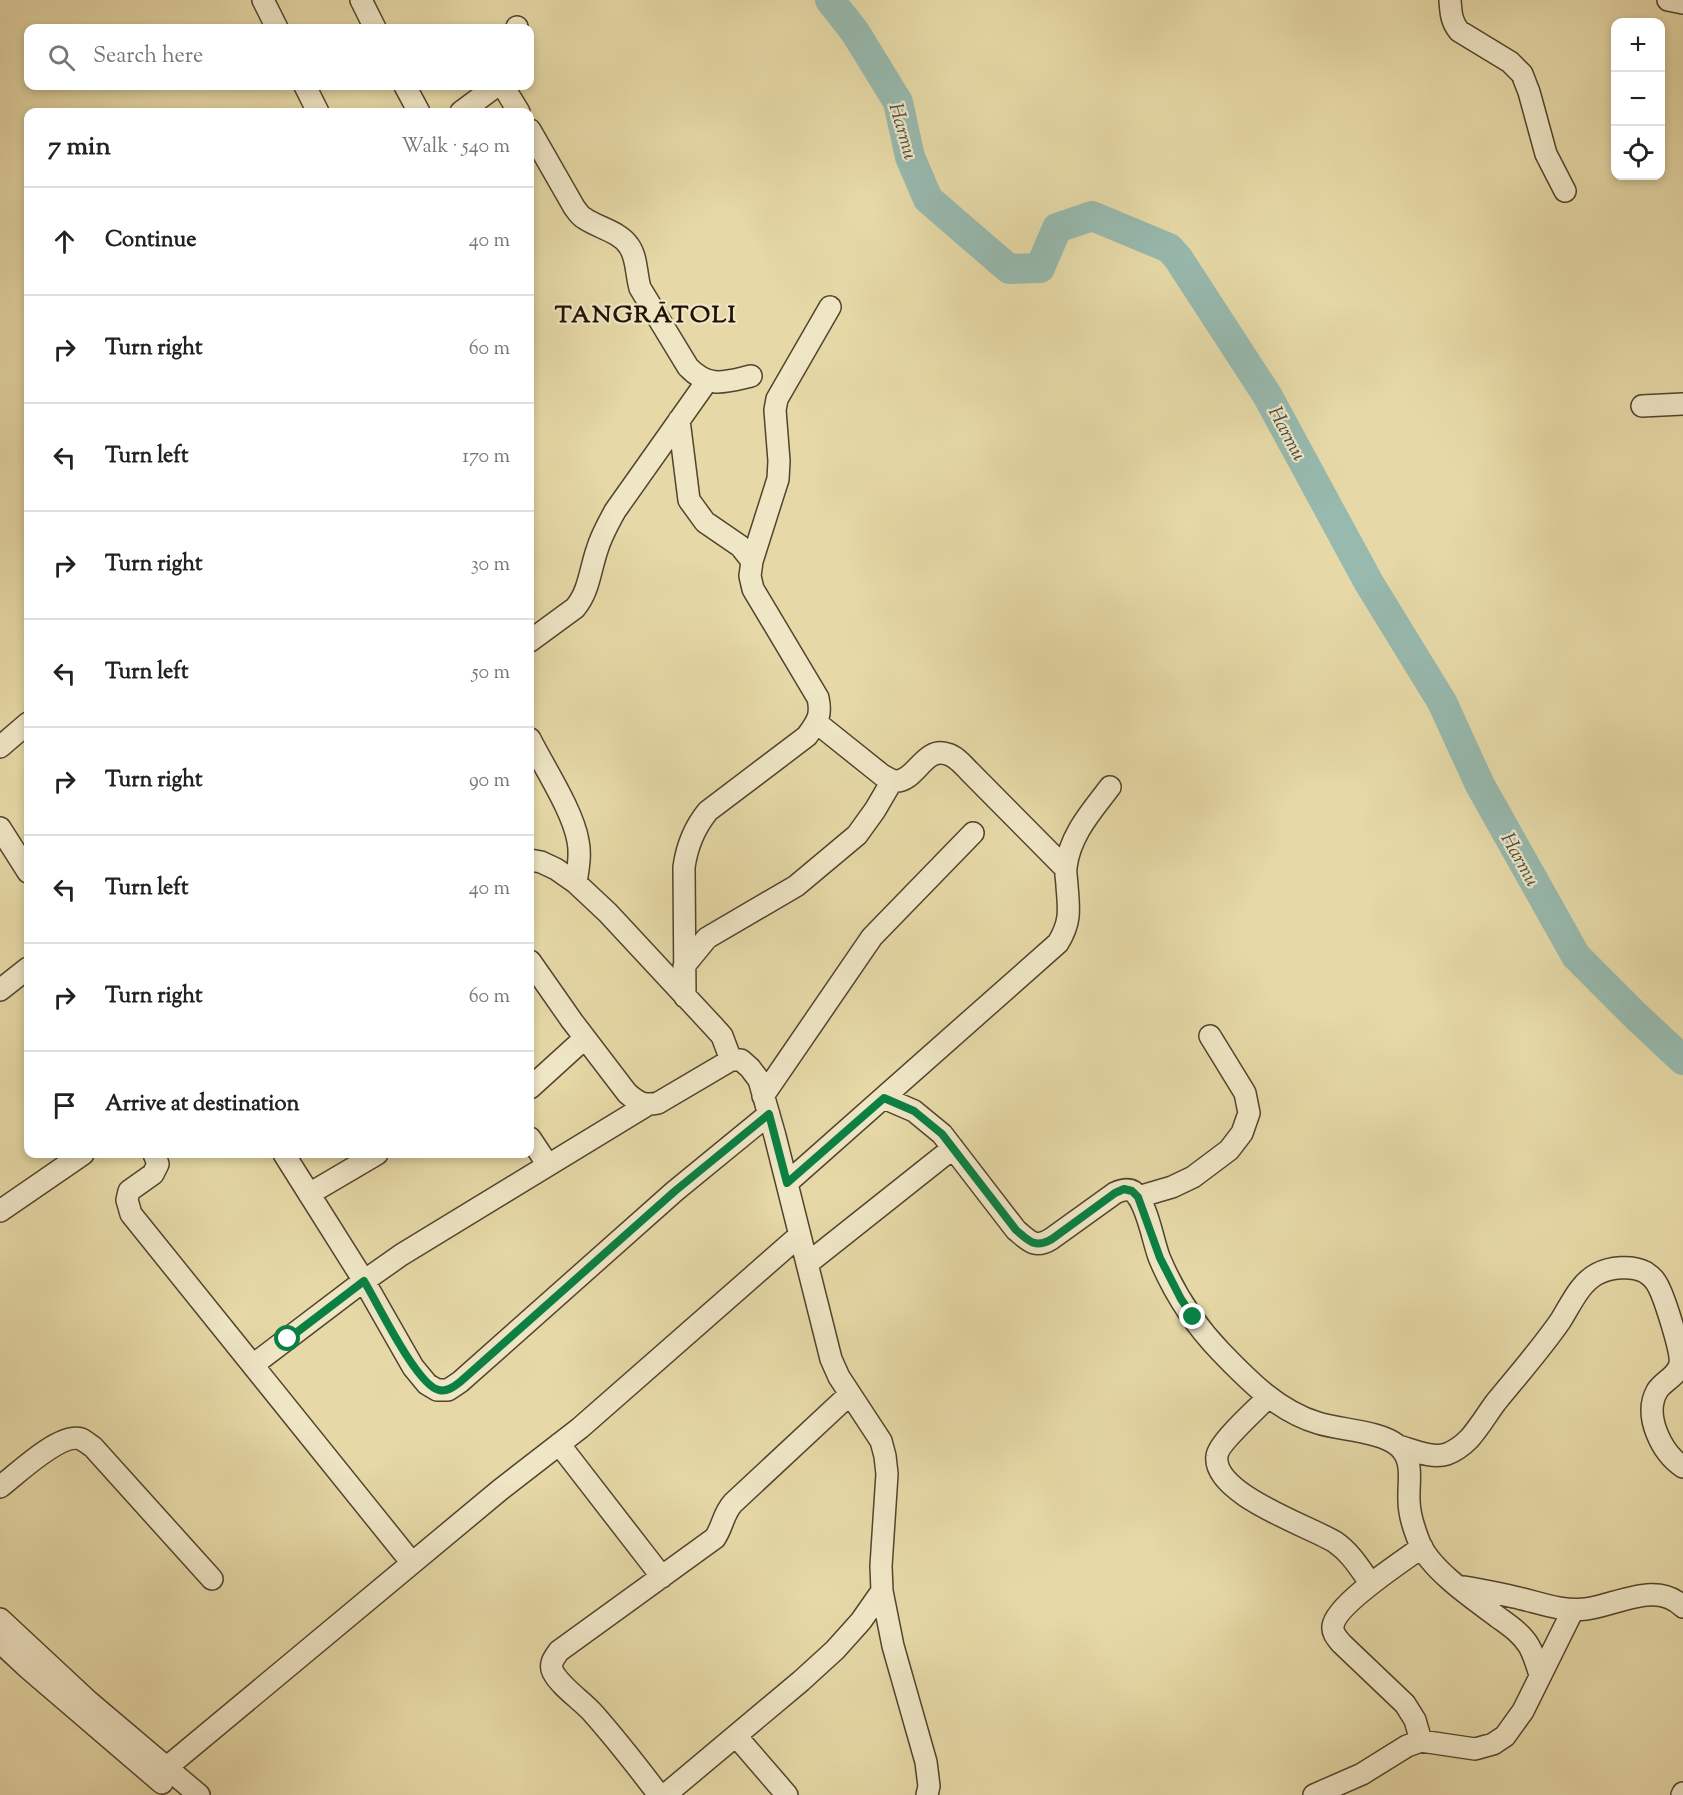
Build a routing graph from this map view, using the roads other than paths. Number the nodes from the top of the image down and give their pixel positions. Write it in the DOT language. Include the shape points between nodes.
graph roads {
  1 [pos="263,0"];
  2 [pos="361,0"];
  3 [pos="1450,0"];
  4 [pos="1668,0"];
  5 [pos="1683,3"];
  6 [pos="275,24"];
  7 [pos="373,24"];
  8 [pos="307,90"];
  9 [pos="407,90"];
  10 [pos="491,90"];
  11 [pos="505,90"];
  12 [pos="316,108"];
  13 [pos="417,108"];
  14 [pos="466,108"];
  15 [pos="517,108"];
  16 [pos="534,137"];
  17 [pos="1565,191"];
  18 [pos="830,307"];
  19 [pos="751,375"];
  20 [pos="707,381"];
  21 [pos="1683,404"];
  22 [pos="1642,406"];
  23 [pos="679,420"];
  24 [pos="752,561"];
  25 [pos="534,638"];
  26 [pos="817,723"];
  27 [pos="24,726"];
  28 [pos="0,747"];
  29 [pos="534,747"];
  30 [pos="892,781"];
  31 [pos="1110,788"];
  32 [pos="0,828"];
  33 [pos="973,833"];
  34 [pos="534,861"];
  35 [pos="24,866"];
  36 [pos="1066,869"];
  37 [pos="576,883"];
  38 [pos="684,966"];
  39 [pos="534,967"];
  40 [pos="24,971"];
  41 [pos="0,990"];
  42 [pos="685,997"];
  43 [pos="1210,1036"];
  44 [pos="585,1038"];
  45 [pos="731,1060"];
  46 [pos="534,1084"];
  47 [pos="884,1098"];
  48 [pos="647,1105"];
  49 [pos="766,1105"];
  50 [pos="534,1144"];
  51 [pos="953,1148"];
  52 [pos="77,1158"];
  53 [pos="156,1158"];
  54 [pos="286,1158"];
  55 [pos="370,1158"];
  56 [pos="548,1165"];
  57 [pos="787,1183"];
  58 [pos="309,1194"];
  59 [pos="1138,1197"];
  60 [pos="0,1211"];
  61 [pos="800,1235"];
  62 [pos="807,1263"];
  63 [pos="364,1281"];
  64 [pos="253,1365"];
  65 [pos="850,1394"];
  66 [pos="1267,1398"];
  67 [pos="560,1444"];
  68 [pos="1398,1446"];
  69 [pos="1445,1455"];
  70 [pos="1683,1467"];
  71 [pos="1410,1471"];
  72 [pos="0,1487"];
  73 [pos="1422,1547"];
  74 [pos="412,1563"];
  75 [pos="662,1577"];
  76 [pos="212,1579"];
  77 [pos="1371,1584"];
  78 [pos="1458,1586"];
  79 [pos="882,1591"];
  80 [pos="1683,1607"];
  81 [pos="1573,1610"];
  82 [pos="0,1619"];
  83 [pos="0,1642"];
  84 [pos="1540,1675"];
  85 [pos="736,1736"];
  86 [pos="1421,1741"];
  87 [pos="166,1768"];
  88 [pos="177,1795"];
  89 [pos="199,1795"];
  90 [pos="659,1795"];
  91 [pos="666,1795"];
  92 [pos="787,1795"];
  93 [pos="927,1795"];
  94 [pos="1314,1795"];
  1 -- 6 [label="street"];
  2 -- 7 [label="street"];
  3 -- 17 [label="street" via="1451,16 1459,31 1510,62 1522,74 1546,154"];
  4 -- 5 [label="street"];
  8 -- 12 [label="street"];
  9 -- 13 [label="street"];
  10 -- 14 [label="street"];
  11 -- 15 [label="street"];
  16 -- 20 [label="street" via="583,218 629,245 640,288 688,367"];
  18 -- 24 [label="street" via="777,399 778,479"];
  19 -- 20 [label="street" via="722,382"];
  20 -- 23 [label="street"];
  21 -- 22 [label="street"];
  23 -- 24 [label="street" via="689,500 705,522 740,546"];
  23 -- 25 [label="street" via="604,531 581,602"];
  24 -- 26 [label="street" via="753,589 818,698"];
  26 -- 30 [label="street"];
  26 -- 38 [label="street" via="807,736 699,822 684,867"];
  27 -- 28 [label="street"];
  29 -- 37 [label="street" via="574,824 579,856"];
  30 -- 36 [label="street" via="908,776 927,758 948,754"];
  30 -- 38 [label="street" via="857,835 796,886 707,938"];
  31 -- 36 [label="street" via="1080,826"];
  32 -- 35 [label="street"];
  33 -- 49 [label="street" via="872,937"];
  34 -- 37 [label="street"];
  36 -- 47 [label="street" via="1067,929 1058,943"];
  37 -- 42 [label="street"];
  38 -- 42 [label="street"];
  39 -- 44 [label="street"];
  40 -- 41 [label="street"];
  42 -- 45 [label="street" via="722,1036"];
  43 -- 59 [label="street" via="1245,1093 1249,1113 1242,1133 1229,1150 1193,1178"];
  44 -- 46 [label="street"];
  44 -- 48 [label="street" via="627,1093 636,1102"];
  45 -- 48 [label="street"];
  45 -- 49 [label="street" via="741,1060 750,1068 759,1080"];
  47 -- 51 [label="street" via="914,1111"];
  47 -- 57 [label="street"];
  48 -- 56 [label="street"];
  49 -- 57 [label="street"];
  49 -- 63 [label="street" via="675,1191 448,1390 437,1390 427,1384 413,1367"];
  50 -- 56 [label="street"];
  51 -- 59 [label="street" via="1016,1230 1038,1245 1115,1193 1124,1189"];
  51 -- 62 [label="street"];
  52 -- 60 [label="street"];
  53 -- 64 [label="street" via="158,1164 153,1174 129,1191 127,1200 132,1214"];
  54 -- 58 [label="street"];
  55 -- 58 [label="street"];
  56 -- 63 [label="street"];
  57 -- 61 [label="street"];
  58 -- 63 [label="street"];
  59 -- 66 [label="street" via="1160,1258 1181,1299 1205,1335"];
  61 -- 62 [label="street"];
  61 -- 67 [label="street"];
  62 -- 65 [label="street" via="831,1359"];
  63 -- 64 [label="street"];
  64 -- 74 [label="street"];
  65 -- 75 [label="street" via="733,1503 715,1538"];
  65 -- 79 [label="street" via="880,1441 885,1456"];
  66 -- 68 [label="street" via="1316,1423 1385,1438"];
  66 -- 77 [label="street" via="1222,1444 1217,1454 1222,1476 1257,1503 1334,1542 1348,1553"];
  67 -- 74 [label="street"];
  67 -- 75 [label="street"];
  68 -- 69 [label="street"];
  68 -- 71 [label="street"];
  69 -- 70 [label="street" via="1470,1438 1586,1282 1610,1269 1633,1268 1655,1280 1679,1352 1677,1371 1656,1392 1652,1413 1661,1441"];
  69 -- 71 [label="street"];
  71 -- 73 [label="street" via="1412,1522"];
  72 -- 76 [label="street" via="47,1450 80,1438 93,1447"];
  73 -- 77 [label="street"];
  73 -- 78 [label="street"];
  74 -- 87 [label="street"];
  75 -- 90 [label="street" via="552,1660 558,1679 613,1735"];
  77 -- 86 [label="street" via="1336,1618 1335,1635 1405,1704"];
  78 -- 81 [label="street"];
  78 -- 84 [label="street" via="1519,1634 1529,1645"];
  79 -- 85 [label="street" via="835,1650"];
  79 -- 93 [label="street" via="893,1646 926,1762"];
  80 -- 81 [label="street" via="1658,1594"];
  81 -- 84 [label="street"];
  82 -- 87 [label="street"];
  83 -- 88 [label="street"];
  84 -- 86 [label="street" via="1523,1711 1505,1736 1493,1744 1475,1749"];
  85 -- 91 [label="street"];
  85 -- 92 [label="street"];
  86 -- 94 [label="street"];
  87 -- 89 [label="street"];
}
